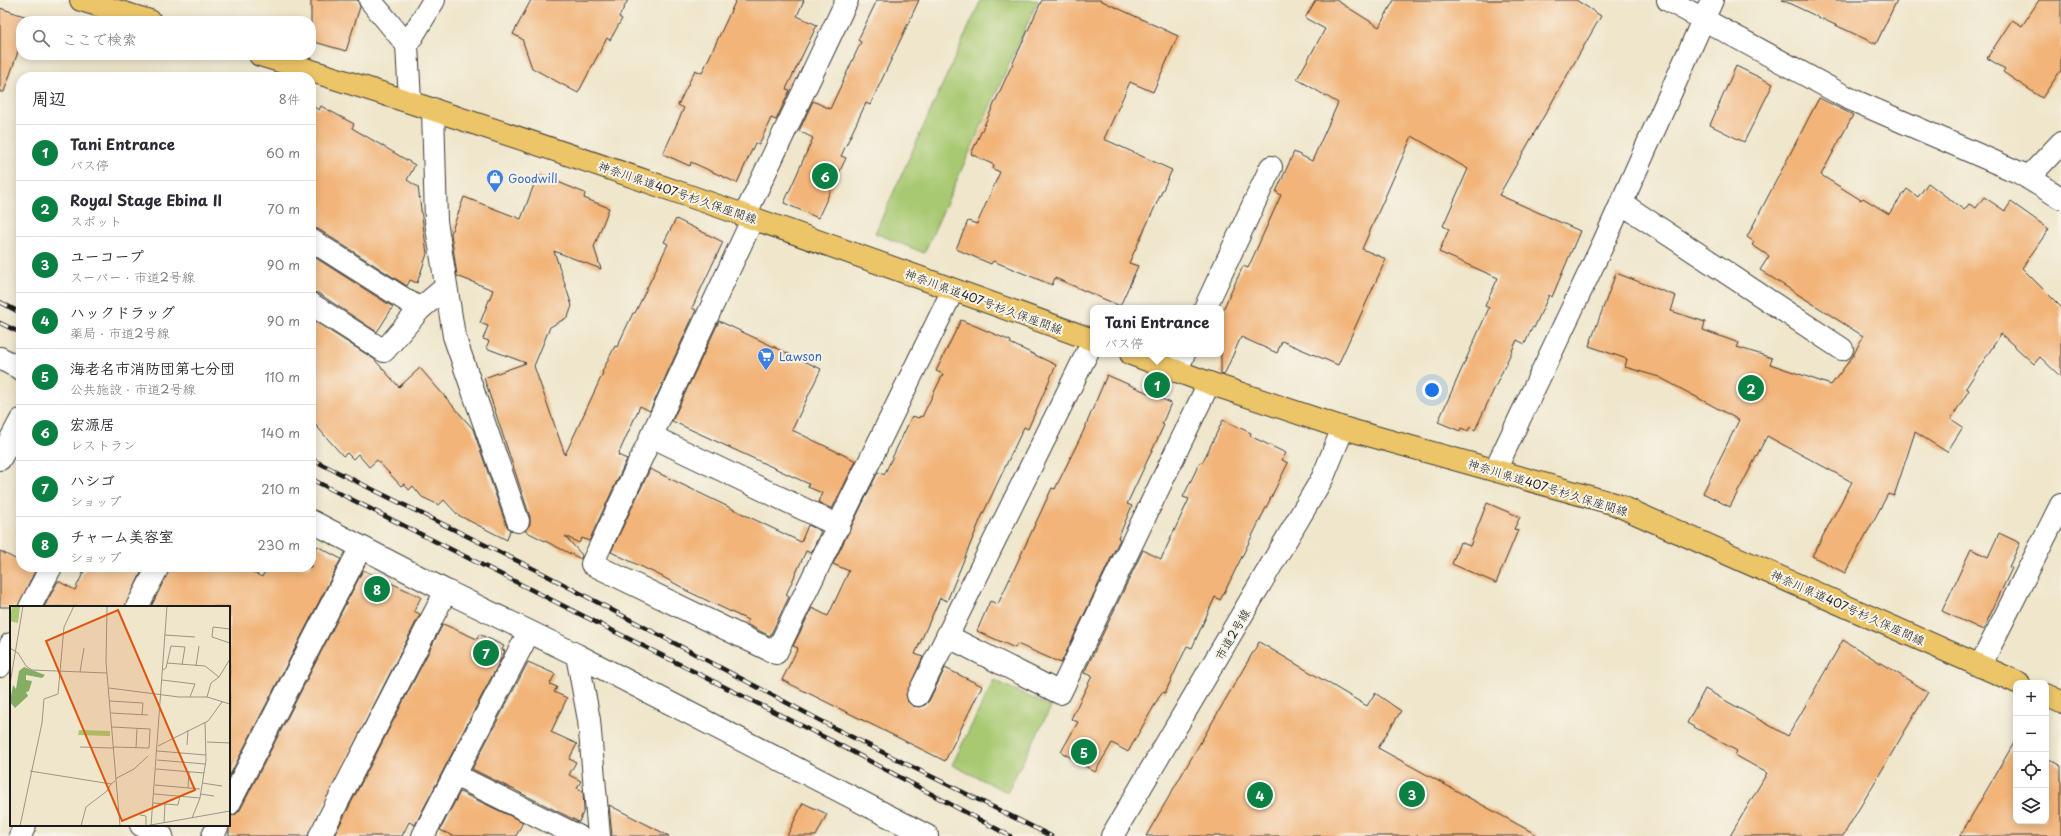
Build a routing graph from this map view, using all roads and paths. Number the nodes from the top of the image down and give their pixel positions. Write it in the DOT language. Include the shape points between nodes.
graph roads {
  1 [pos="81,0"];
  2 [pos="370,0"];
  3 [pos="434,0"];
  4 [pos="848,0"];
  5 [pos="1668,0"];
  6 [pos="1708,9"];
  7 [pos="134,16"];
  8 [pos="407,45"];
  9 [pos="276,60"];
  10 [pos="315,72"];
  11 [pos="316,72"];
  12 [pos="410,101"];
  13 [pos="433,109"];
  14 [pos="2061,143"];
  15 [pos="1271,167"];
  16 [pos="2028,178"];
  17 [pos="2061,198"];
  18 [pos="1621,203"];
  19 [pos="749,216"];
  20 [pos="316,243"];
  21 [pos="446,287"];
  22 [pos="954,290"];
  23 [pos="1206,305"];
  24 [pos="316,307"];
  25 [pos="420,309"];
  26 [pos="1090,340"];
  27 [pos="1090,347"];
  28 [pos="1842,349"];
  29 [pos="1149,357"];
  30 [pos="0,358"];
  31 [pos="1180,362"];
  32 [pos="16,366"];
  33 [pos="1209,383"];
  34 [pos="1343,428"];
  35 [pos="16,429"];
  36 [pos="651,436"];
  37 [pos="0,459"];
  38 [pos="1495,470"];
  39 [pos="2061,505"];
  40 [pos="518,521"];
  41 [pos="316,524"];
  42 [pos="839,526"];
  43 [pos="361,547"];
  44 [pos="48,572"];
  45 [pos="155,572"];
  46 [pos="446,591"];
  47 [pos="31,606"];
  48 [pos="138,606"];
  49 [pos="529,632"];
  50 [pos="947,636"];
  51 [pos="10,646"];
  52 [pos="577,655"];
  53 [pos="0,666"];
  54 [pos="1980,666"];
  55 [pos="2013,680"];
  56 [pos="918,695"];
  57 [pos="2049,696"];
  58 [pos="2061,702"];
  59 [pos="455,775"];
  60 [pos="230,802"];
  61 [pos="25,826"];
  62 [pos="143,826"];
  63 [pos="218,826"];
  64 [pos="20,836"];
  65 [pos="162,836"];
  66 [pos="213,836"];
  67 [pos="320,836"];
  68 [pos="423,836"];
  69 [pos="578,836"];
  70 [pos="599,836"];
  71 [pos="927,836"];
  72 [pos="1112,836"];
  1 -- 7 [label="main road"];
  2 -- 8 [label="street"];
  3 -- 8 [label="street"];
  4 -- 19 [label="street"];
  5 -- 6 [label="street"];
  6 -- 16 [label="street" via="1848,98 2020,172"];
  6 -- 18 [label="street"];
  8 -- 12 [label="street"];
  9 -- 10 [label="main road, 神奈川県道407号杉久保座間線"];
  11 -- 12 [label="main road, 神奈川県道407号杉久保座間線"];
  12 -- 13 [label="main road, 神奈川県道407号杉久保座間線"];
  13 -- 19 [label="main road, 神奈川県道407号杉久保座間線"];
  13 -- 21 [label="street" via="436,221"];
  14 -- 16 [label="street"];
  15 -- 23 [label="street"];
  16 -- 17 [label="street"];
  18 -- 28 [label="street"];
  18 -- 38 [label="street"];
  19 -- 22 [label="main road, 神奈川県道407号杉久保座間線"];
  19 -- 36 [label="street"];
  20 -- 25 [label="street"];
  21 -- 25 [label="street"];
  21 -- 40 [label="street" via="454,336"];
  22 -- 26 [label="main road, 神奈川県道407号杉久保座間線"];
  22 -- 42 [label="street"];
  24 -- 25 [label="street" via="384,351"];
  27 -- 50 [label="street"];
  29 -- 31 [label="main road, 神奈川県道407号杉久保座間線"];
  30 -- 32 [label="street"];
  31 -- 33 [label="main road, 神奈川県道407号杉久保座間線"];
  33 -- 34 [label="main road, 神奈川県道407号杉久保座間線"];
  33 -- 50 [label="street" via="1060,693"];
  34 -- 38 [label="main road, 神奈川県道407号杉久保座間線"];
  34 -- 72 [label="street, 市道2号線" via="1323,478"];
  35 -- 37 [label="street"];
  36 -- 42 [label="street"];
  36 -- 42 [label="street" via="592,564 776,652"];
  38 -- 54 [label="main road, 神奈川県道407号杉久保座間線" via="1615,504"];
  39 -- 54 [label="street"];
  41 -- 43 [label="street"];
  43 -- 46 [label="street"];
  43 -- 60 [label="street"];
  44 -- 47 [label="street"];
  45 -- 48 [label="street"];
  46 -- 49 [label="street"];
  46 -- 67 [label="street"];
  49 -- 52 [label="street"];
  49 -- 59 [label="street"];
  50 -- 56 [label="street"];
  51 -- 53 [label="street"];
  52 -- 70 [label="street" via="589,720"];
  52 -- 71 [label="street"];
  54 -- 55 [label="main road, 神奈川県道407号杉久保座間線"];
  57 -- 58 [label="main road"];
  59 -- 68 [label="street"];
  59 -- 69 [label="street"];
  61 -- 64 [label="street"];
  62 -- 65 [label="street"];
  63 -- 66 [label="street"];
}
